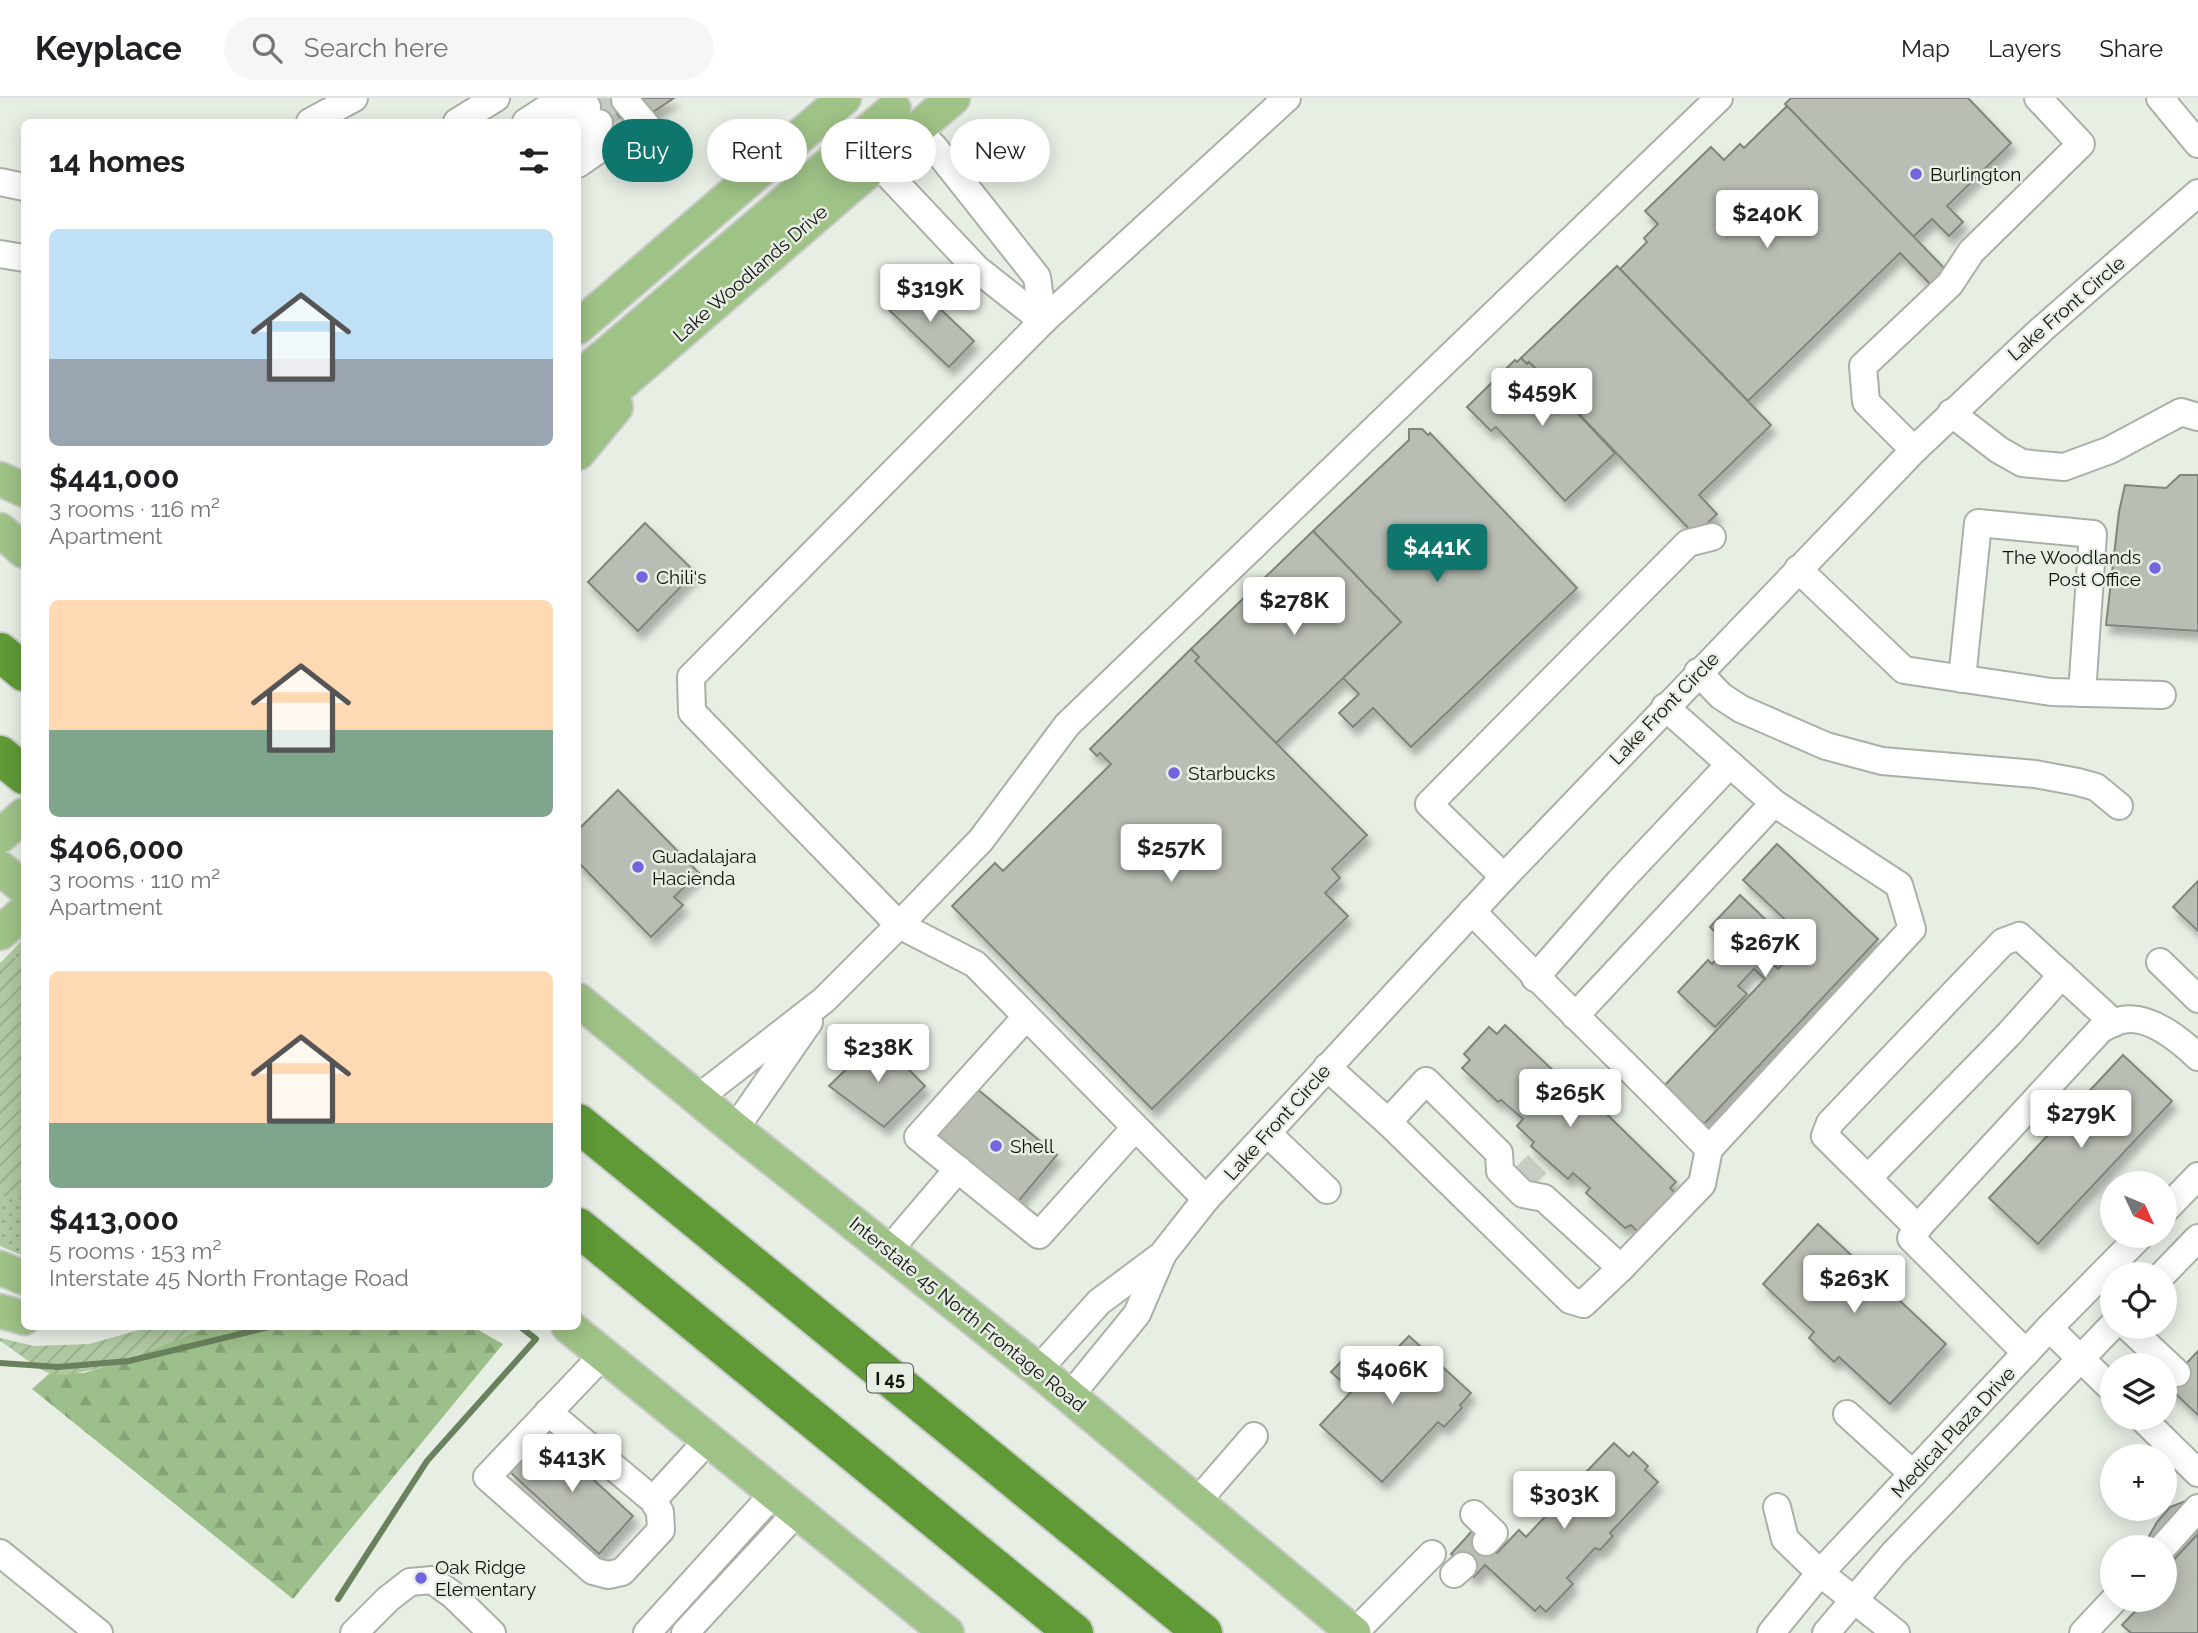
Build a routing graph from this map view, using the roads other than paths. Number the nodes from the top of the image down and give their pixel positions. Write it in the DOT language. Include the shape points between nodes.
graph roads {
  1 [pos="354,98"];
  2 [pos="496,98"];
  3 [pos="954,98"];
  4 [pos="1287,98"];
  5 [pos="1718,98"];
  6 [pos="2038,98"];
  7 [pos="2160,98"];
  8 [pos="830,102"];
  9 [pos="898,113"];
  10 [pos="605,117"];
  11 [pos="316,119"];
  12 [pos="462,119"];
  13 [pos="573,119"];
  14 [pos="581,119"];
  15 [pos="841,119"];
  16 [pos="581,120"];
  17 [pos="2198,144"];
  18 [pos="581,147"];
  19 [pos="581,159"];
  20 [pos="821,169"];
  21 [pos="0,182"];
  22 [pos="857,182"];
  23 [pos="895,182"];
  24 [pos="21,186"];
  25 [pos="2198,193"];
  26 [pos="0,254"];
  27 [pos="21,258"];
  28 [pos="722,296"];
  29 [pos="1043,321"];
  30 [pos="581,324"];
  31 [pos="581,383"];
  32 [pos="1951,413"];
  33 [pos="2198,417"];
  34 [pos="581,418"];
  35 [pos="581,449"];
  36 [pos="1914,450"];
  37 [pos="0,479"];
  38 [pos="21,489"];
  39 [pos="0,530"];
  40 [pos="1712,537"];
  41 [pos="21,548"];
  42 [pos="1798,569"];
  43 [pos="0,652"];
  44 [pos="21,670"];
  45 [pos="1698,672"];
  46 [pos="1962,679"];
  47 [pos="2082,693"];
  48 [pos="2162,695"];
  49 [pos="1665,707"];
  50 [pos="0,755"];
  51 [pos="1730,764"];
  52 [pos="21,772"];
  53 [pos="1774,803"];
  54 [pos="2119,806"];
  55 [pos="21,818"];
  56 [pos="0,836"];
  57 [pos="0,868"];
  58 [pos="1504,877"];
  59 [pos="21,886"];
  60 [pos="1472,911"];
  61 [pos="21,915"];
  62 [pos="899,925"];
  63 [pos="0,933"];
  64 [pos="2160,962"];
  65 [pos="2062,975"];
  66 [pos="1535,978"];
  67 [pos="581,985"];
  68 [pos="2198,999"];
  69 [pos="824,1000"];
  70 [pos="581,1002"];
  71 [pos="1575,1016"];
  72 [pos="1026,1017"];
  73 [pos="2114,1023"];
  74 [pos="2198,1058"];
  75 [pos="651,1059"];
  76 [pos="1327,1067"];
  77 [pos="698,1098"];
  78 [pos="1388,1122"];
  79 [pos="581,1125"];
  80 [pos="1135,1128"];
  81 [pos="736,1129"];
  82 [pos="1267,1133"];
  83 [pos="1709,1149"];
  84 [pos="958,1169"];
  85 [pos="2198,1176"];
  86 [pos="1868,1178"];
  87 [pos="1327,1190"];
  88 [pos="2177,1198"];
  89 [pos="1206,1199"];
  90 [pos="1918,1228"];
  91 [pos="581,1229"];
  92 [pos="2198,1238"];
  93 [pos="2128,1248"];
  94 [pos="889,1250"];
  95 [pos="1162,1255"];
  96 [pos="2175,1262"];
  97 [pos="0,1268"];
  98 [pos="1621,1268"];
  99 [pos="21,1277"];
  100 [pos="0,1311"];
  101 [pos="21,1317"];
  102 [pos="2049,1328"];
  103 [pos="573,1330"];
  104 [pos="2100,1338"];
  105 [pos="2141,1339"];
  106 [pos="2026,1353"];
  107 [pos="2156,1353"];
  108 [pos="603,1355"];
  109 [pos="2080,1359"];
  110 [pos="1038,1370"];
  111 [pos="2100,1378"];
  112 [pos="1070,1396"];
  113 [pos="548,1412"];
  114 [pos="1847,1414"];
  115 [pos="2154,1430"];
  116 [pos="1254,1436"];
  117 [pos="708,1440"];
  118 [pos="2198,1473"];
  119 [pos="1913,1474"];
  120 [pos="653,1500"];
  121 [pos="786,1503"];
  122 [pos="1196,1503"];
  123 [pos="1777,1507"];
  124 [pos="2198,1508"];
  125 [pos="1474,1514"];
  126 [pos="2174,1535"];
  127 [pos="1486,1542"];
  128 [pos="0,1553"];
  129 [pos="1432,1554"];
  130 [pos="1820,1573"];
  131 [pos="1852,1601"];
  132 [pos="2102,1612"];
  133 [pos="99,1633"];
  134 [pos="354,1633"];
  135 [pos="492,1633"];
  136 [pos="648,1633"];
  137 [pos="685,1633"];
  138 [pos="947,1633"];
  139 [pos="1074,1633"];
  140 [pos="1203,1633"];
  141 [pos="1354,1633"];
  142 [pos="1771,1633"];
  143 [pos="1826,1633"];
  144 [pos="1896,1633"];
  145 [pos="2082,1633"];
  1 -- 11 [label="street"];
  2 -- 12 [label="street"];
  3 -- 9 [label="main road, Lake Woodlands Drive"];
  4 -- 29 [label="street"];
  5 -- 62 [label="street" via="1067,725 981,840"];
  6 -- 36 [label="street" via="2081,144 1971,252 1950,284 1863,366 1866,402"];
  7 -- 17 [label="street"];
  8 -- 15 [label="main road"];
  8 -- 30 [label="main road"];
  9 -- 29 [label="street" via="934,147 1037,277"];
  10 -- 13 [label="street"];
  10 -- 14 [label="street"];
  10 -- 16 [label="street"];
  10 -- 18 [label="street"];
  10 -- 19 [label="street"];
  20 -- 31 [label="main road" via="595,364"];
  21 -- 24 [label="street"];
  22 -- 28 [label="main road, Lake Woodlands Drive"];
  23 -- 29 [label="street" via="977,269"];
  25 -- 32 [label="street, Lake Front Circle"];
  26 -- 27 [label="street"];
  28 -- 34 [label="main road, Lake Woodlands Drive"];
  28 -- 35 [label="main road" via="633,387"];
  29 -- 62 [label="street" via="691,677 692,712"];
  32 -- 33 [label="street" via="2022,463 2064,467 2110,450 2181,412"];
  32 -- 36 [label="street, Lake Front Circle"];
  36 -- 42 [label="street, Lake Front Circle"];
  37 -- 38 [label="main road"];
  39 -- 41 [label="main road"];
  40 -- 58 [label="street" via="1688,543 1429,804"];
  42 -- 45 [label="street, Lake Front Circle"];
  42 -- 46 [label="street" via="1905,670"];
  43 -- 44 [label="highway"];
  45 -- 49 [label="street, Lake Front Circle"];
  45 -- 54 [label="street" via="1741,709 1826,746 1882,761 2078,782 2096,788"];
  46 -- 47 [label="street"];
  46 -- 47 [label="street" via="1978,523 2094,534"];
  47 -- 48 [label="street"];
  49 -- 51 [label="street"];
  49 -- 58 [label="street, Lake Front Circle"];
  50 -- 52 [label="highway"];
  51 -- 53 [label="street"];
  51 -- 66 [label="street"];
  53 -- 71 [label="street"];
  53 -- 83 [label="street" via="1899,885 1912,929"];
  55 -- 56 [label="main road"];
  57 -- 59 [label="main road"];
  58 -- 60 [label="street, Lake Front Circle"];
  60 -- 66 [label="street"];
  60 -- 76 [label="street, Lake Front Circle"];
  61 -- 63 [label="main road"];
  62 -- 69 [label="street"];
  62 -- 72 [label="street" via="975,964"];
  64 -- 68 [label="street"];
  65 -- 73 [label="street"];
  65 -- 86 [label="street"];
  65 -- 86 [label="street" via="2020,936 2003,942 1830,1123 1825,1136"];
  66 -- 71 [label="street"];
  67 -- 75 [label="main road"];
  69 -- 77 [label="street"];
  69 -- 81 [label="street"];
  70 -- 75 [label="main road, Interstate 45 North Frontage Road"];
  71 -- 83 [label="street"];
  72 -- 80 [label="street"];
  72 -- 84 [label="street" via="918,1137"];
  73 -- 74 [label="street" via="2150,1023 2178,1038"];
  73 -- 90 [label="street" via="2101,1029"];
  75 -- 77 [label="main road, Interstate 45 North Frontage Road"];
  76 -- 78 [label="street"];
  76 -- 82 [label="street, Lake Front Circle"];
  77 -- 81 [label="main road, Interstate 45 North Frontage Road"];
  78 -- 98 [label="street" via="1570,1300 1583,1304"];
  78 -- 98 [label="street" via="1426,1081 1509,1159 1500,1171 1522,1194 1542,1191"];
  79 -- 140 [label="highway, I 45"];
  80 -- 84 [label="street" via="1039,1235"];
  80 -- 89 [label="street"];
  81 -- 94 [label="main road, Interstate 45 North Frontage Road"];
  82 -- 87 [label="street"];
  82 -- 89 [label="street, Lake Front Circle"];
  83 -- 98 [label="street" via="1702,1184"];
  84 -- 94 [label="street"];
  85 -- 88 [label="street"];
  86 -- 90 [label="street"];
  89 -- 95 [label="street, Lake Front Circle"];
  90 -- 106 [label="street" via="1911,1238"];
  91 -- 139 [label="highway"];
  92 -- 96 [label="street"];
  93 -- 102 [label="street, Medical Plaza Drive"];
  94 -- 110 [label="main road, Interstate 45 North Frontage Road"];
  95 -- 110 [label="street, Lake Front Circle" via="1099,1303"];
  95 -- 112 [label="street, Lake Front Circle" via="1137,1314"];
  97 -- 99 [label="main road"];
  100 -- 101 [label="main road"];
  102 -- 106 [label="street, Medical Plaza Drive"];
  102 -- 109 [label="street"];
  103 -- 108 [label="main road"];
  104 -- 109 [label="street, Medical Plaza Drive"];
  105 -- 107 [label="street"];
  106 -- 119 [label="street, Medical Plaza Drive"];
  108 -- 113 [label="street"];
  108 -- 117 [label="main road"];
  109 -- 111 [label="street"];
  109 -- 131 [label="street, Medical Plaza Drive"];
  110 -- 112 [label="main road, Interstate 45 North Frontage Road"];
  112 -- 122 [label="main road, Interstate 45 North Frontage Road"];
  113 -- 120 [label="street"];
  113 -- 120 [label="street" via="487,1477 593,1571 622,1572 661,1530 660,1512"];
  114 -- 119 [label="street"];
  115 -- 118 [label="street"];
  116 -- 122 [label="street"];
  117 -- 120 [label="street"];
  117 -- 121 [label="main road"];
  119 -- 130 [label="street, Medical Plaza Drive"];
  121 -- 136 [label="street"];
  121 -- 137 [label="street"];
  121 -- 138 [label="main road"];
  122 -- 141 [label="main road, Interstate 45 North Frontage Road"];
  123 -- 130 [label="street" via="1785,1539"];
  124 -- 126 [label="street"];
  125 -- 127 [label="street" via="1494,1534"];
  128 -- 133 [label="street"];
  129 -- 141 [label="street"];
  130 -- 131 [label="street"];
  130 -- 142 [label="street, Medical Plaza Drive"];
  131 -- 143 [label="street, Medical Plaza Drive"];
  131 -- 144 [label="street"];
  132 -- 145 [label="street"];
  134 -- 135 [label="street" via="410,1582 432,1580"];
}
